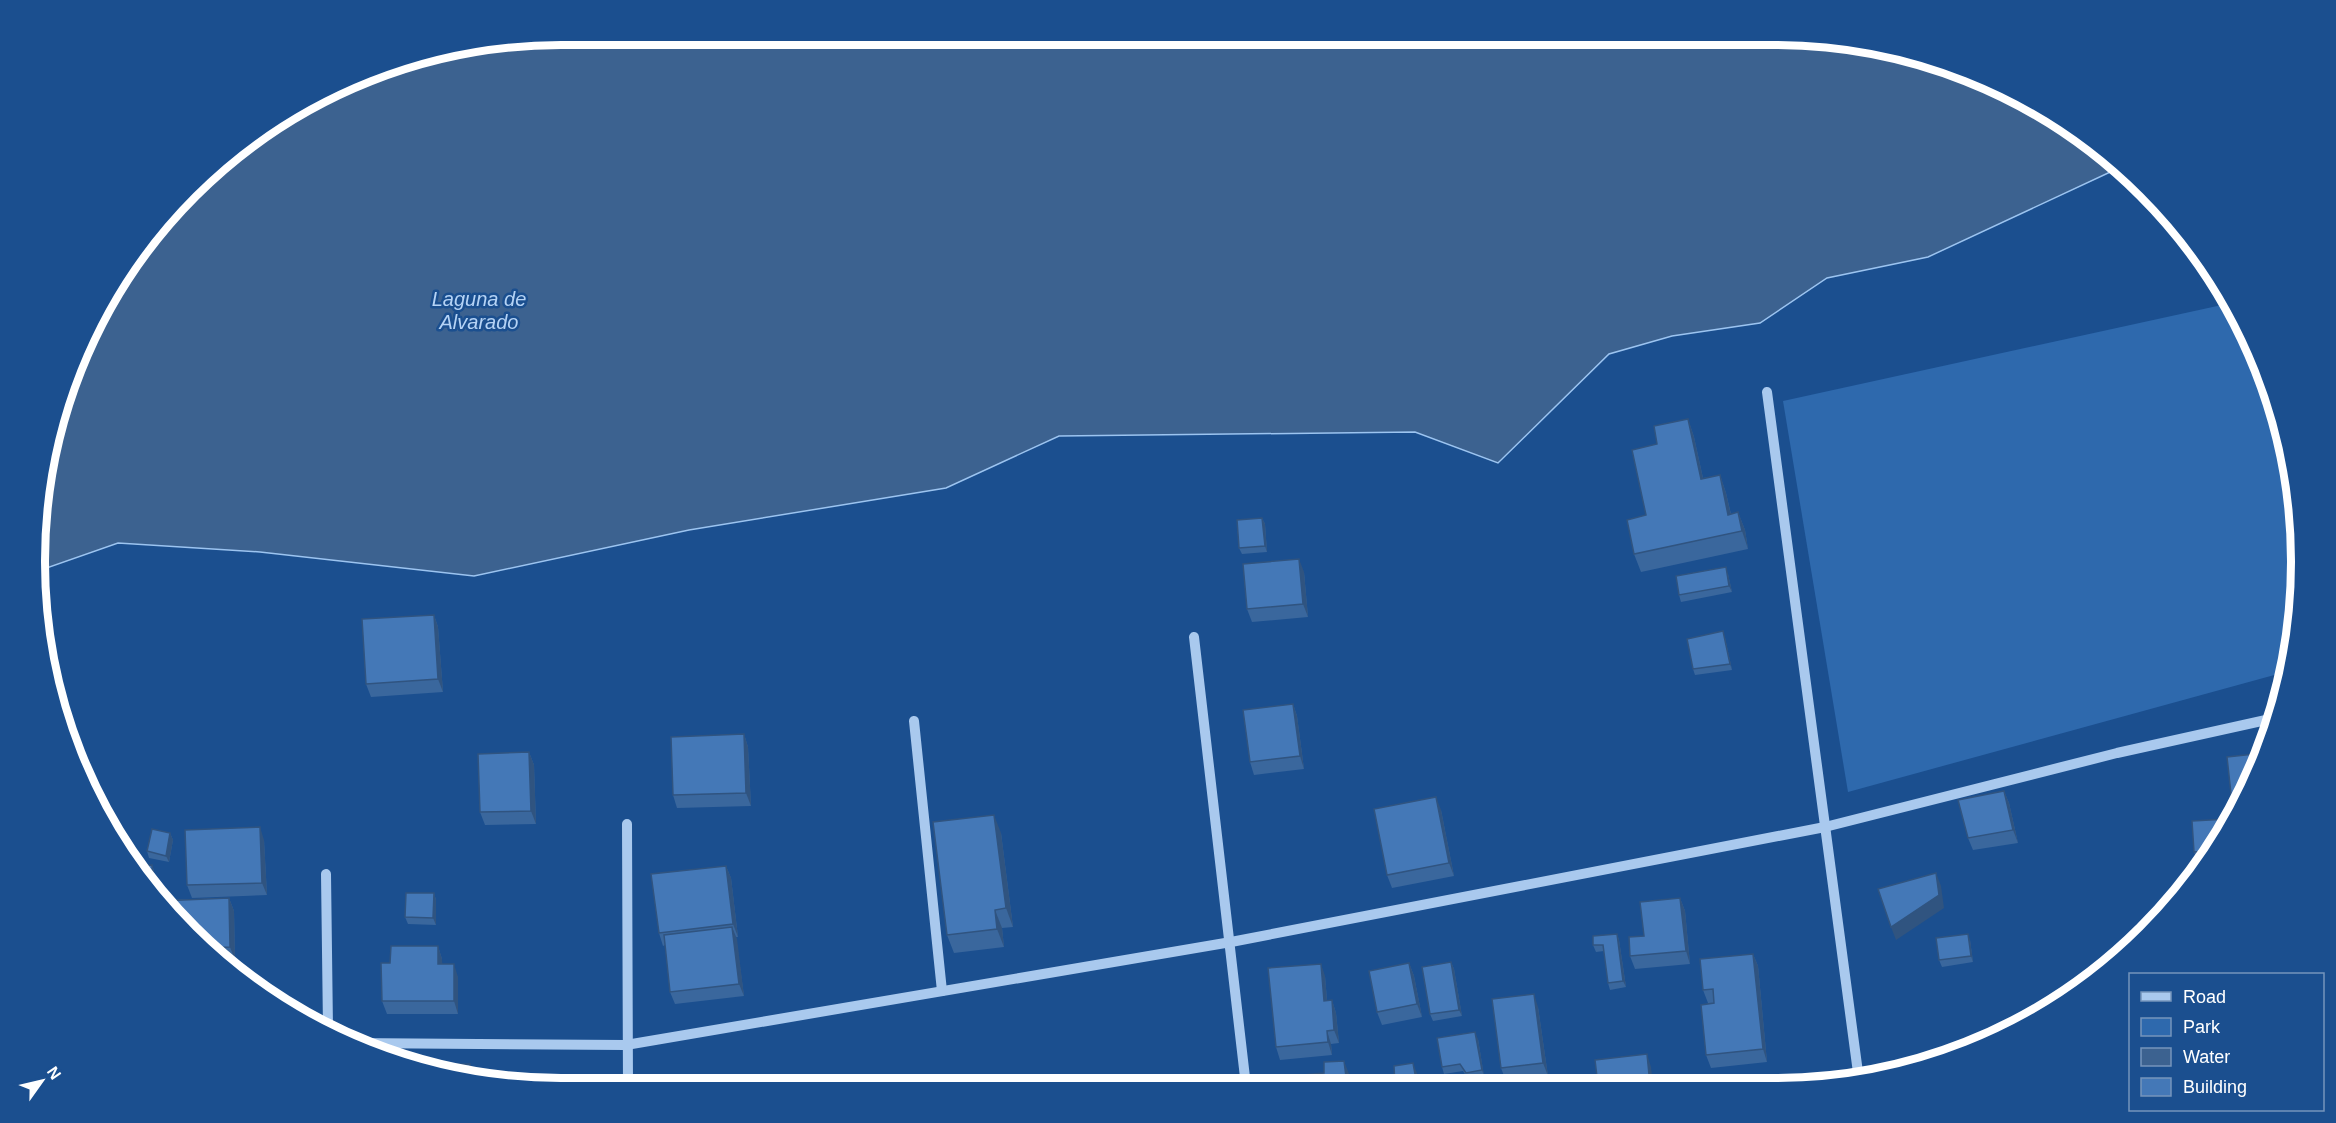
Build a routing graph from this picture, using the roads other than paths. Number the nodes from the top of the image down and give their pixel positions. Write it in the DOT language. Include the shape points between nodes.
graph roads {
  1 [pos="1767,392"];
  2 [pos="1194,637"];
  3 [pos="2266,720"];
  4 [pos="914,721"];
  5 [pos="627,824"];
  6 [pos="1825,827"];
  7 [pos="326,874"];
  8 [pos="1231,942"];
  9 [pos="942,991"];
  10 [pos="328,1022"];
  11 [pos="375,1043"];
  12 [pos="626,1045"];
  13 [pos="1858,1071"];
  14 [pos="628,1078"];
  15 [pos="1245,1078"];
  1 -- 6 [label="street"];
  2 -- 8 [label="street"];
  3 -- 6 [label="street" via="2117,753"];
  4 -- 9 [label="street"];
  5 -- 12 [label="street"];
  6 -- 8 [label="street"];
  6 -- 13 [label="street"];
  7 -- 10 [label="street"];
  8 -- 9 [label="street"];
  8 -- 15 [label="street"];
  9 -- 12 [label="street"];
  11 -- 12 [label="street"];
  12 -- 14 [label="street"];
}
